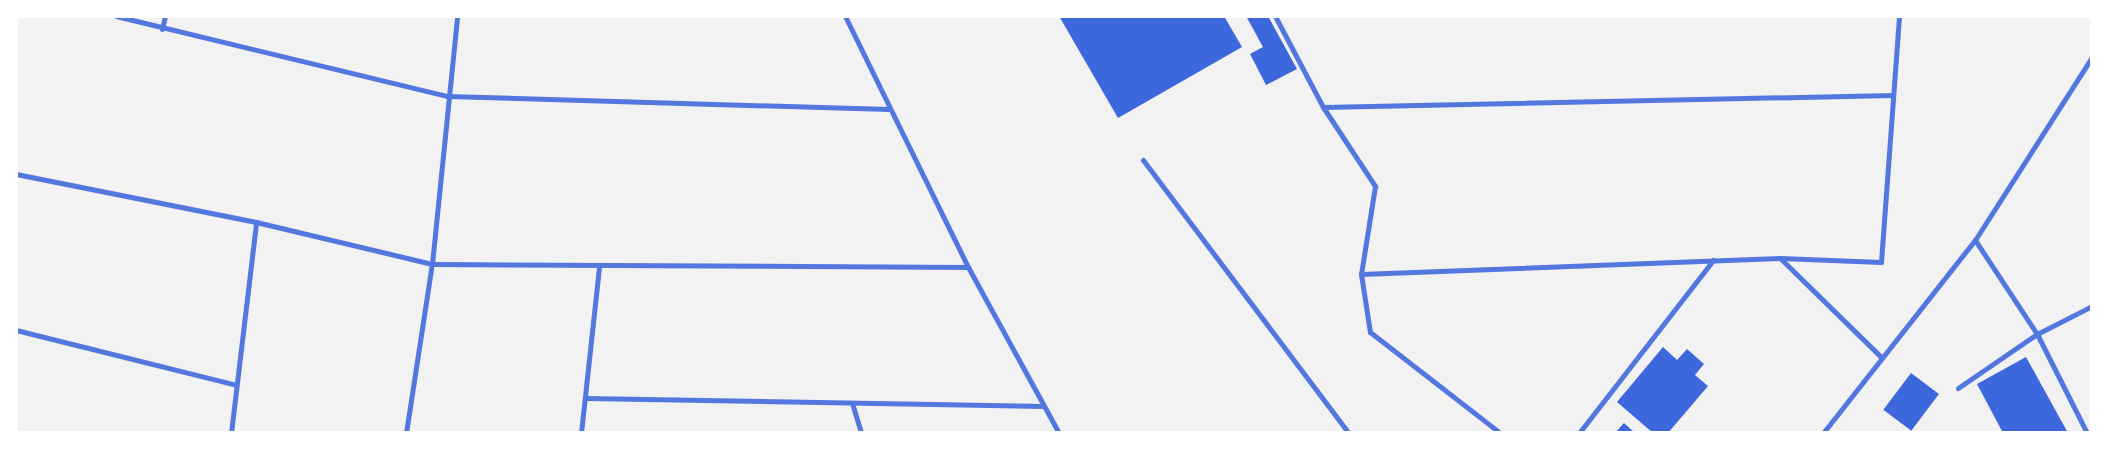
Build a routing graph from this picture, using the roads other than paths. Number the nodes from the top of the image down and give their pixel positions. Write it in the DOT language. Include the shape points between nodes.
graph roads {
  1 [pos="116,16"];
  2 [pos="164,16"];
  3 [pos="458,16"];
  4 [pos="845,16"];
  5 [pos="1275,16"];
  6 [pos="1899,16"];
  7 [pos="162,29"];
  8 [pos="2092,57"];
  9 [pos="1893,95"];
  10 [pos="446,96"];
  11 [pos="1322,107"];
  12 [pos="889,108"];
  13 [pos="1143,160"];
  14 [pos="16,174"];
  15 [pos="256,222"];
  16 [pos="1975,240"];
  17 [pos="1780,258"];
  18 [pos="1713,260"];
  19 [pos="432,264"];
  20 [pos="599,266"];
  21 [pos="968,267"];
  22 [pos="1361,274"];
  23 [pos="2092,306"];
  24 [pos="16,330"];
  25 [pos="2037,334"];
  26 [pos="1882,358"];
  27 [pos="236,385"];
  28 [pos="1958,388"];
  29 [pos="586,398"];
  30 [pos="852,403"];
  31 [pos="1043,406"];
  32 [pos="230,433"];
  33 [pos="406,433"];
  34 [pos="581,433"];
  35 [pos="861,433"];
  36 [pos="1059,433"];
  37 [pos="1349,433"];
  38 [pos="1500,433"];
  39 [pos="1579,433"];
  40 [pos="1823,433"];
  41 [pos="2087,433"];
  1 -- 7 [label="street"];
  2 -- 7 [label="street"];
  3 -- 10 [label="street"];
  4 -- 12 [label="street"];
  5 -- 11 [label="street"];
  6 -- 9 [label="street"];
  7 -- 10 [label="street"];
  8 -- 16 [label="street"];
  9 -- 11 [label="street"];
  9 -- 17 [label="street" via="1881,262"];
  10 -- 12 [label="street"];
  10 -- 19 [label="street"];
  11 -- 22 [label="street" via="1375,186"];
  12 -- 21 [label="street"];
  13 -- 37 [label="street"];
  14 -- 15 [label="street"];
  15 -- 19 [label="street"];
  15 -- 27 [label="street"];
  16 -- 25 [label="street"];
  16 -- 26 [label="street"];
  17 -- 18 [label="street"];
  17 -- 26 [label="street"];
  18 -- 22 [label="street"];
  18 -- 39 [label="street"];
  19 -- 20 [label="street"];
  19 -- 33 [label="street"];
  20 -- 21 [label="street"];
  20 -- 29 [label="street"];
  21 -- 31 [label="street"];
  22 -- 38 [label="street" via="1370,332"];
  23 -- 25 [label="street"];
  24 -- 27 [label="street"];
  25 -- 28 [label="street"];
  25 -- 41 [label="street"];
  26 -- 40 [label="street"];
  27 -- 32 [label="street"];
  29 -- 30 [label="street"];
  29 -- 34 [label="street"];
  30 -- 31 [label="street"];
  30 -- 35 [label="street"];
  31 -- 36 [label="street"];
}
